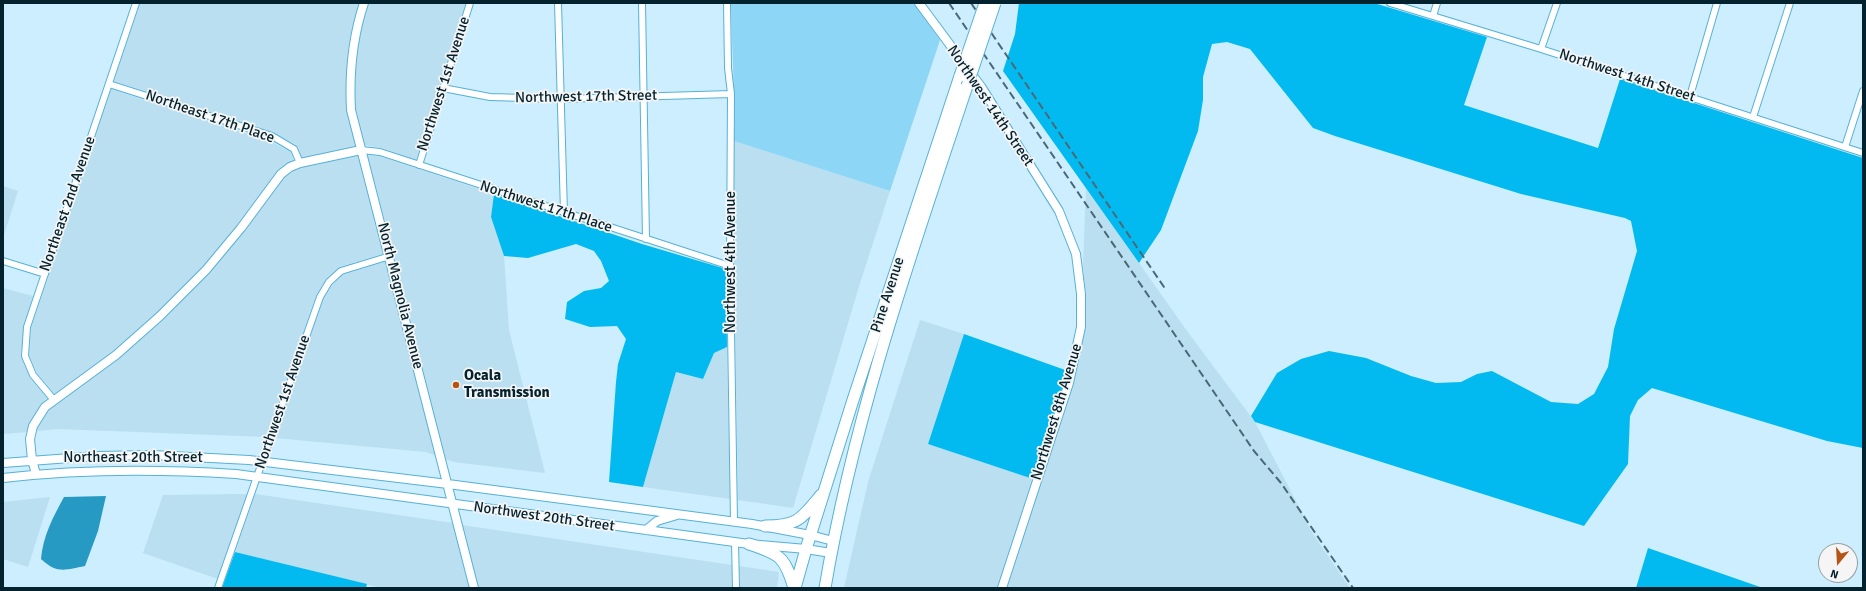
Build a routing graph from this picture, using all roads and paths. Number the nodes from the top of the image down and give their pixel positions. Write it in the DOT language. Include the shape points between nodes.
graph roads {
  1 [pos="136,3"];
  2 [pos="364,3"];
  3 [pos="470,3"];
  4 [pos="558,3"];
  5 [pos="642,3"];
  6 [pos="727,3"];
  7 [pos="919,3"];
  8 [pos="985,3"];
  9 [pos="995,3"];
  10 [pos="1390,3"];
  11 [pos="1437,3"];
  12 [pos="1557,3"];
  13 [pos="1717,3"];
  14 [pos="1790,3"];
  15 [pos="1433,16"];
  16 [pos="1541,49"];
  17 [pos="109,84"];
  18 [pos="443,88"];
  19 [pos="1863,91"];
  20 [pos="731,94"];
  21 [pos="643,96"];
  22 [pos="1690,96"];
  23 [pos="561,99"];
  24 [pos="1753,117"];
  25 [pos="1845,147"];
  26 [pos="361,150"];
  27 [pos="1863,153"];
  28 [pos="300,163"];
  29 [pos="418,165"];
  30 [pos="1059,210"];
  31 [pos="564,213"];
  32 [pos="646,239"];
  33 [pos="390,256"];
  34 [pos="3,260"];
  35 [pos="730,266"];
  36 [pos="45,274"];
  37 [pos="54,400"];
  38 [pos="853,400"];
  39 [pos="866,405"];
  40 [pos="32,460"];
  41 [pos="3,462"];
  42 [pos="263,462"];
  43 [pos="36,474"];
  44 [pos="257,477"];
  45 [pos="3,478"];
  46 [pos="448,484"];
  47 [pos="824,492"];
  48 [pos="452,504"];
  49 [pos="679,514"];
  50 [pos="734,522"];
  51 [pos="765,526"];
  52 [pos="646,530"];
  53 [pos="810,535"];
  54 [pos="833,541"];
  55 [pos="735,542"];
  56 [pos="749,544"];
  57 [pos="806,549"];
  58 [pos="831,553"];
  59 [pos="218,588"];
  60 [pos="474,588"];
  61 [pos="736,588"];
  62 [pos="795,588"];
  63 [pos="824,588"];
  64 [pos="1002,588"];
  1 -- 17 [label="street, Northeast 2nd Avenue"];
  2 -- 26 [label="main road, North Magnolia Avenue" via="352,48 349,81 351,110"];
  3 -- 18 [label="street, Northwest 1st Avenue"];
  4 -- 23 [label="street"];
  5 -- 21 [label="street"];
  6 -- 20 [label="street, Northwest 4th Avenue"];
  7 -- 30 [label="main road, Northwest 14th Street" via="982,88"];
  8 -- 38 [label="highway, Pine Avenue, bridge"];
  9 -- 39 [label="highway, Pine Avenue, bridge" via="885,334"];
  10 -- 15 [label="street, Northwest 14th Street"];
  11 -- 15 [label="street"];
  12 -- 16 [label="street"];
  13 -- 22 [label="street"];
  14 -- 24 [label="street"];
  15 -- 16 [label="street, Northwest 14th Street"];
  16 -- 22 [label="street, Northwest 14th Street"];
  17 -- 28 [label="street, Northeast 17th Place" via="272,136 294,149"];
  17 -- 36 [label="street, Northeast 2nd Avenue"];
  18 -- 23 [label="street, Northwest 17th Street" via="490,98"];
  18 -- 29 [label="street, Northwest 1st Avenue"];
  19 -- 25 [label="street"];
  20 -- 21 [label="street, Northwest 17th Street"];
  20 -- 35 [label="street, Northwest 4th Avenue"];
  21 -- 23 [label="street, Northwest 17th Street"];
  21 -- 32 [label="street"];
  22 -- 24 [label="street, Northwest 14th Street"];
  23 -- 31 [label="street"];
  24 -- 25 [label="street, Northwest 14th Street"];
  25 -- 27 [label="street, Northwest 14th Street"];
  26 -- 28 [label="main road"];
  26 -- 29 [label="street, Northwest 17th Place" via="380,152"];
  26 -- 33 [label="main road, North Magnolia Avenue"];
  28 -- 37 [label="main road" via="281,174 208,268 160,316 116,354"];
  29 -- 31 [label="street, Northwest 17th Place"];
  30 -- 64 [label="main road, Northwest 8th Avenue" via="1076,254 1081,294 1081,328 1069,383"];
  31 -- 32 [label="street, Northwest 17th Place"];
  32 -- 35 [label="street, Northwest 17th Place"];
  33 -- 42 [label="street, Northwest 1st Avenue" via="341,272 329,282 323,292"];
  33 -- 46 [label="main road, North Magnolia Avenue"];
  34 -- 36 [label="street"];
  35 -- 50 [label="street, Northwest 4th Avenue"];
  36 -- 37 [label="street, Northeast 2nd Avenue" via="27,327 25,356 33,375"];
  37 -- 40 [label="main road" via="33,426 30,439"];
  38 -- 39 [label="highway"];
  38 -- 47 [label="highway, Pine Avenue"];
  39 -- 54 [label="highway, Pine Avenue"];
  40 -- 41 [label="main road, Northeast 20th Street"];
  40 -- 42 [label="main road, Northeast 20th Street" via="152,455"];
  40 -- 43 [label="main road"];
  42 -- 44 [label="street, Northwest 1st Avenue"];
  42 -- 46 [label="main road, Northwest 20th Street"];
  43 -- 44 [label="main road, Northeast 20th Street" via="159,471"];
  43 -- 45 [label="main road, Northeast 20th Street"];
  44 -- 48 [label="main road, Northwest 20th Street"];
  44 -- 59 [label="street, Northwest 1st Avenue"];
  46 -- 48 [label="main road, North Magnolia Avenue"];
  46 -- 49 [label="main road, Northwest 20th Street"];
  47 -- 51 [label="highway" via="794,523"];
  47 -- 53 [label="highway, Pine Avenue"];
  48 -- 52 [label="main road, Northwest 20th Street"];
  48 -- 60 [label="main road, North Magnolia Avenue"];
  49 -- 50 [label="main road, Northwest 20th Street"];
  49 -- 52 [label="main road" via="657,521"];
  50 -- 51 [label="main road, Northwest 20th Street"];
  51 -- 53 [label="main road, Northwest 20th Street"];
  52 -- 55 [label="main road, Northwest 20th Street"];
  53 -- 54 [label="main road, Northwest 20th Street"];
  53 -- 57 [label="highway, Pine Avenue"];
  54 -- 58 [label="highway, Pine Avenue"];
  55 -- 56 [label="main road, Northwest 20th Street"];
  55 -- 61 [label="street"];
  56 -- 57 [label="main road, Northwest 20th Street"];
  56 -- 62 [label="highway" via="773,552 782,559"];
  57 -- 58 [label="main road, Northwest 20th Street"];
  57 -- 62 [label="highway, Pine Avenue"];
  58 -- 63 [label="highway, Pine Avenue"];
}
